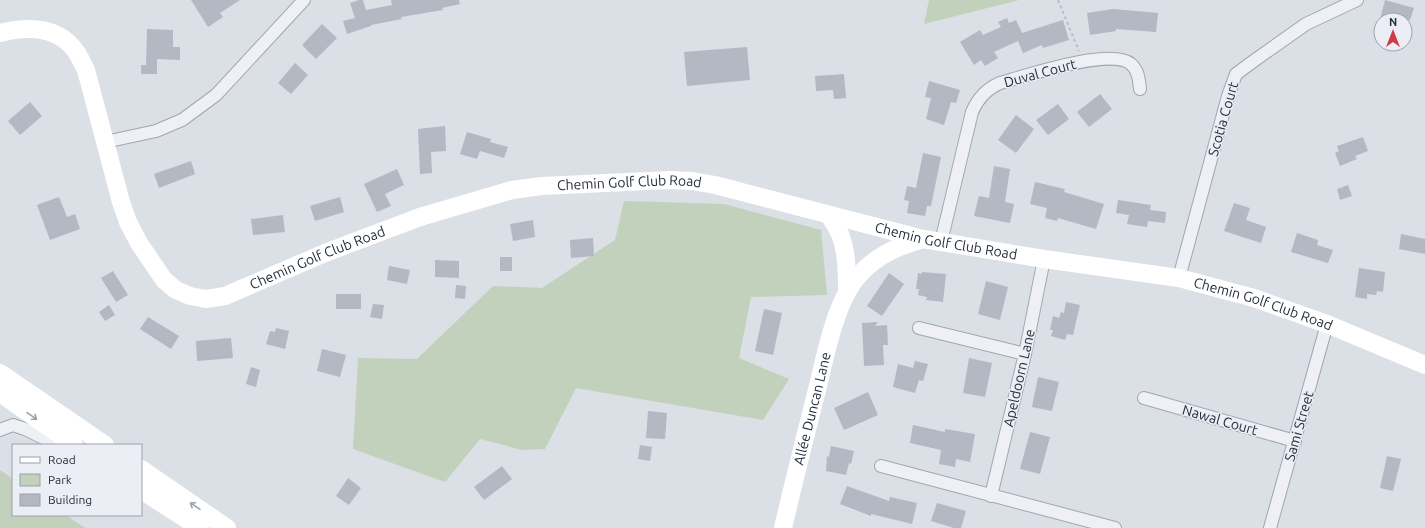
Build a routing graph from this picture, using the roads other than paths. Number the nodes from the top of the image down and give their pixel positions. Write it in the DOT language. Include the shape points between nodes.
graph roads {
  1 [pos="304,0"];
  2 [pos="1357,0"];
  3 [pos="0,33"];
  4 [pos="1140,89"];
  5 [pos="105,142"];
  6 [pos="829,215"];
  7 [pos="932,240"];
  8 [pos="1044,259"];
  9 [pos="1179,278"];
  10 [pos="846,291"];
  11 [pos="1327,324"];
  12 [pos="918,328"];
  13 [pos="1025,354"];
  14 [pos="1425,365"];
  15 [pos="0,373"];
  16 [pos="33,395"];
  17 [pos="1,397"];
  18 [pos="1144,398"];
  19 [pos="0,430"];
  20 [pos="1295,441"];
  21 [pos="56,444"];
  22 [pos="72,444"];
  23 [pos="104,444"];
  24 [pos="881,466"];
  25 [pos="142,470"];
  26 [pos="142,491"];
  27 [pos="991,496"];
  28 [pos="200,528"];
  29 [pos="227,528"];
  30 [pos="783,528"];
  31 [pos="1115,528"];
  32 [pos="1270,528"];
  1 -- 5 [label="street" via="216,95 182,120 156,131"];
  2 -- 9 [label="street, Scotia Court" via="1306,24 1236,74"];
  3 -- 5 [label="street, Chemin Golf Club Road" via="31,28 47,31 62,39 76,52 86,70"];
  4 -- 7 [label="street, Duval Court" via="1137,72 1130,63 1107,58 1069,64 990,87 982,94 972,112"];
  5 -- 6 [label="street, Chemin Golf Club Road" via="128,222 149,260 164,280 176,290 206,299 225,296 325,253 420,217 504,192 535,187 692,181"];
  6 -- 7 [label="street, Chemin Golf Club Road"];
  6 -- 10 [label="street" via="840,235 845,253"];
  7 -- 8 [label="street, Chemin Golf Club Road"];
  7 -- 10 [label="street" via="904,244 887,252 859,274"];
  8 -- 9 [label="street, Chemin Golf Club Road"];
  8 -- 13 [label="street, Apeldoorn Lane"];
  9 -- 11 [label="street, Chemin Golf Club Road" via="1254,298"];
  10 -- 30 [label="street, Allée Duncan Lane" via="824,361"];
  11 -- 14 [label="street, Chemin Golf Club Road"];
  11 -- 20 [label="street, Sami Street"];
  12 -- 13 [label="street"];
  13 -- 27 [label="street, Apeldoorn Lane"];
  15 -- 16 [label="street"];
  16 -- 17 [label="street" via="16,392"];
  16 -- 23 [label="street"];
  17 -- 22 [label="street, one-way"];
  18 -- 20 [label="street, Nawal Court"];
  19 -- 21 [label="street" via="13,425"];
  20 -- 32 [label="street, Sami Street"];
  24 -- 27 [label="street"];
  29 -- 25 [label="street, one-way"];
  26 -- 28 [label="street"];
  27 -- 31 [label="street"];
}
